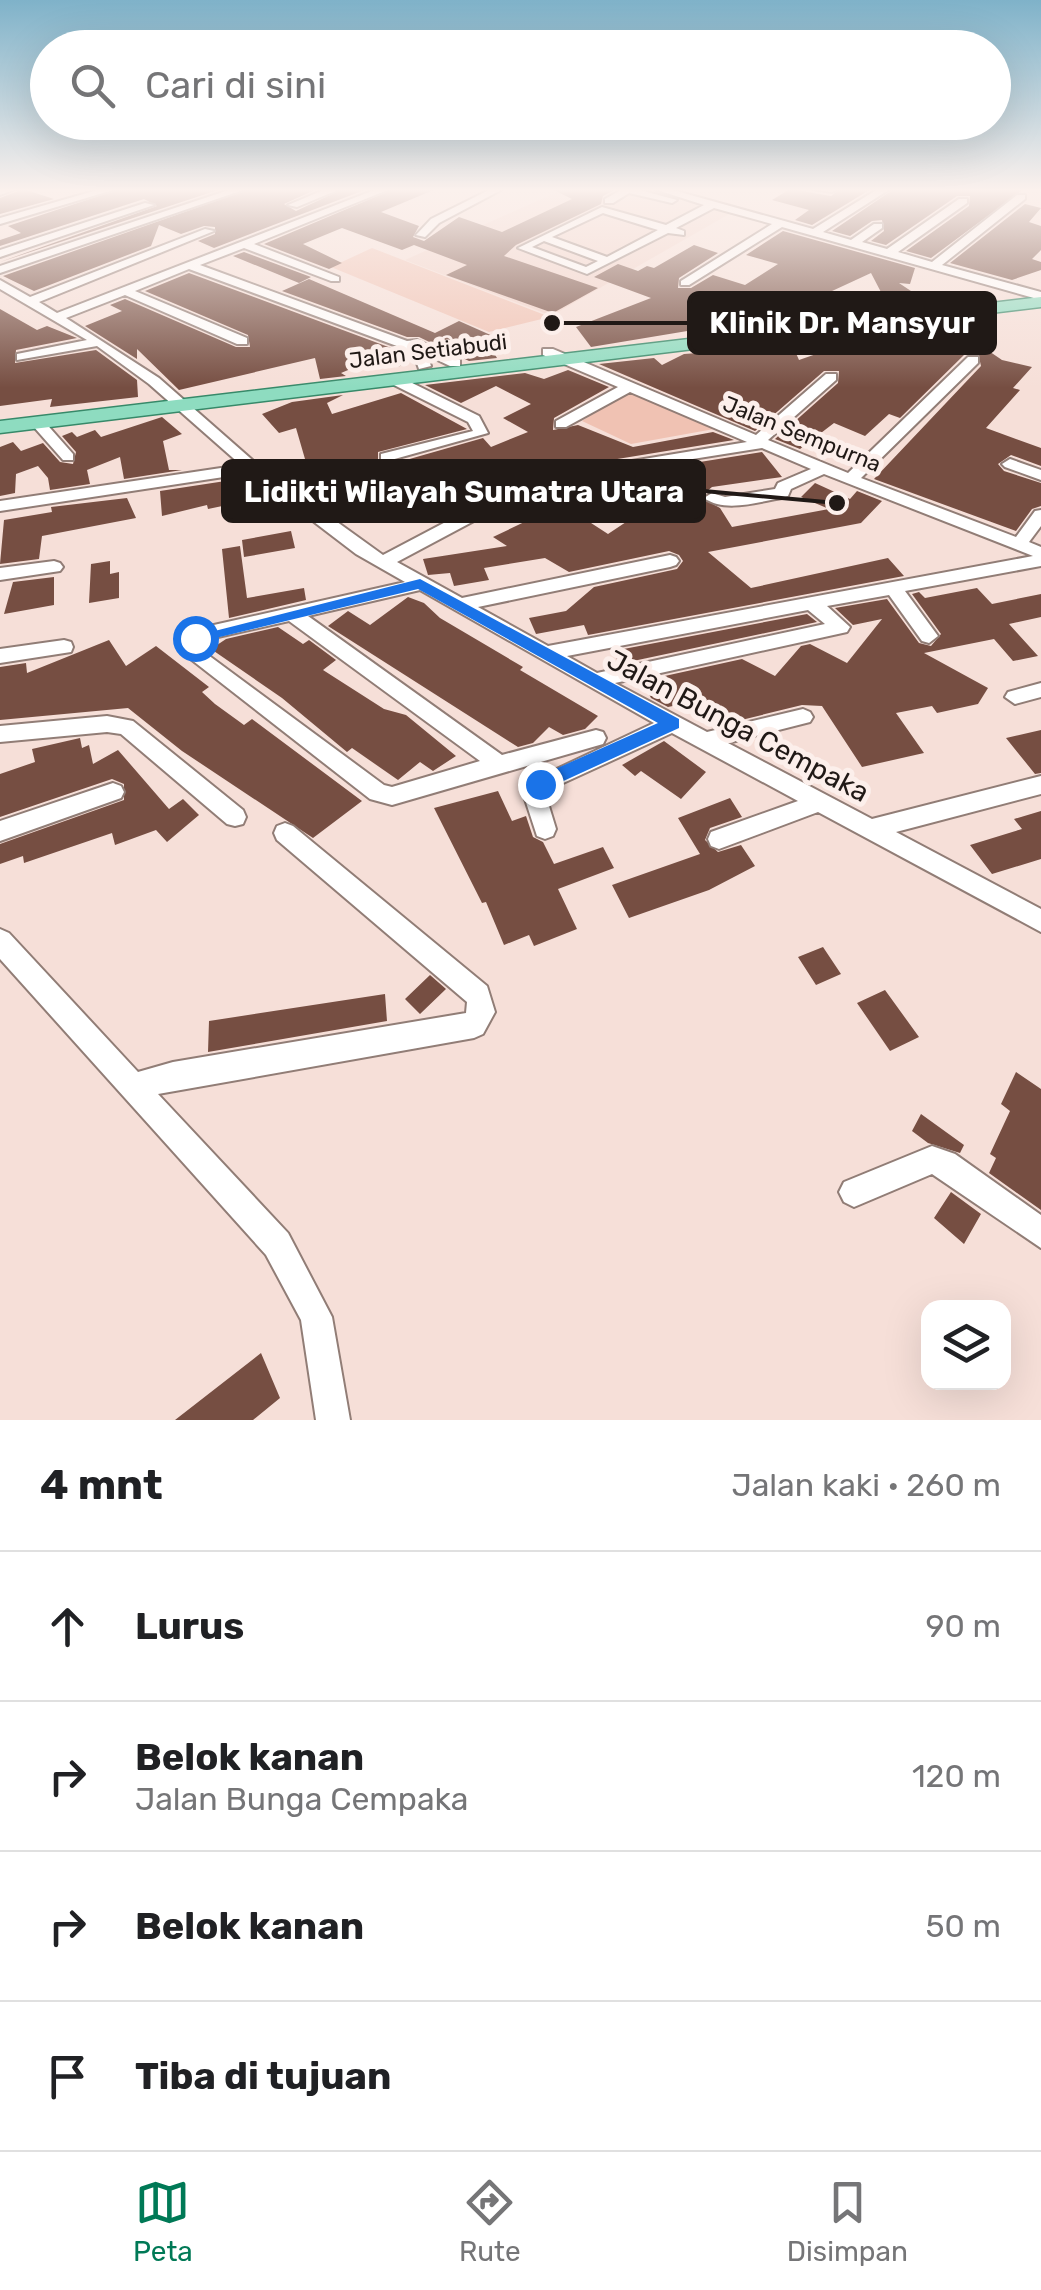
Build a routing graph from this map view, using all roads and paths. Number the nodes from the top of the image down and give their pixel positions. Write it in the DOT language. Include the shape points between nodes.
graph roads {
  1 [pos="44,255"];
  2 [pos="151,255"];
  3 [pos="217,255"];
  4 [pos="275,255"];
  5 [pos="540,255"];
  6 [pos="592,255"];
  7 [pos="618,255"];
  8 [pos="641,255"];
  9 [pos="730,255"];
  10 [pos="893,255"];
  11 [pos="946,255"];
  12 [pos="608,261"];
  13 [pos="222,262"];
  14 [pos="628,263"];
  15 [pos="189,266"];
  16 [pos="932,266"];
  17 [pos="0,270"];
  18 [pos="335,279"];
  19 [pos="685,283"];
  20 [pos="0,284"];
  21 [pos="124,290"];
  22 [pos="1040,296"];
  23 [pos="30,301"];
  24 [pos="57,316"];
  25 [pos="242,341"];
  26 [pos="99,342"];
  27 [pos="556,356"];
  28 [pos="22,357"];
  29 [pos="973,360"];
  30 [pos="455,363"];
  31 [pos="424,366"];
  32 [pos="831,377"];
  33 [pos="394,380"];
  34 [pos="628,387"];
  35 [pos="177,401"];
  36 [pos="0,416"];
  37 [pos="38,423"];
  38 [pos="562,424"];
  39 [pos="0,428"];
  40 [pos="761,442"];
  41 [pos="386,456"];
  42 [pos="68,457"];
  43 [pos="1010,464"];
  44 [pos="253,468"];
  45 [pos="824,468"];
  46 [pos="1041,475"];
  47 [pos="559,478"];
  48 [pos="851,479"];
  49 [pos="784,486"];
  50 [pos="551,497"];
  51 [pos="0,506"];
  52 [pos="1041,515"];
  53 [pos="1018,544"];
  54 [pos="1041,557"];
  55 [pos="670,561"];
  56 [pos="383,562"];
  57 [pos="54,567"];
  58 [pos="0,574"];
  59 [pos="420,584"];
  60 [pos="894,588"];
  61 [pos="458,605"];
  62 [pos="813,605"];
  63 [pos="291,613"];
  64 [pos="929,636"];
  65 [pos="64,647"];
  66 [pos="546,653"];
  67 [pos="0,656"];
  68 [pos="596,680"];
  69 [pos="1041,690"];
  70 [pos="1015,698"];
  71 [pos="804,717"];
  72 [pos="673,723"];
  73 [pos="0,734"];
  74 [pos="596,738"];
  75 [pos="705,741"];
  76 [pos="499,764"];
  77 [pos="1041,785"];
  78 [pos="113,792"];
  79 [pos="818,803"];
  80 [pos="235,817"];
  81 [pos="546,829"];
  82 [pos="872,829"];
  83 [pos="0,831"];
  84 [pos="285,833"];
  85 [pos="719,840"];
  86 [pos="1041,921"];
  87 [pos="0,940"];
  88 [pos="132,1087"];
  89 [pos="854,1192"];
  90 [pos="1041,1233"];
  91 [pos="333,1420"];
  1 -- 17 [label="street"];
  2 -- 23 [label="street"];
  3 -- 15 [label="street"];
  4 -- 18 [label="street"];
  5 -- 12 [label="street" via="587,271"];
  6 -- 12 [label="street"];
  7 -- 12 [label="street"];
  8 -- 14 [label="street"];
  9 -- 19 [label="street"];
  10 -- 16 [label="street"];
  11 -- 16 [label="street"];
  13 -- 30 [label="street"];
  15 -- 21 [label="street"];
  15 -- 31 [label="street" via="419,350"];
  16 -- 22 [label="street"];
  20 -- 23 [label="street, Jalan Bunga Cempaka"];
  21 -- 24 [label="street"];
  21 -- 25 [label="street"];
  22 -- 27 [label="main road, Jalan Setiabudi"];
  23 -- 24 [label="street, Jalan Bunga Cempaka"];
  24 -- 26 [label="street, Jalan Bunga Cempaka"];
  26 -- 28 [label="street"];
  26 -- 35 [label="street, Jalan Bunga Cempaka"];
  27 -- 30 [label="main road, Jalan Setiabudi"];
  27 -- 33 [label="main road, Jalan Setiabudi"];
  27 -- 34 [label="street, Jalan Sempurna"];
  29 -- 48 [label="street"];
  30 -- 31 [label="main road, Jalan Setiabudi"];
  31 -- 35 [label="main road, Jalan Setiabudi"];
  32 -- 40 [label="street"];
  33 -- 35 [label="main road, Jalan Setiabudi"];
  33 -- 41 [label="street" via="474,419 480,433"];
  34 -- 38 [label="street"];
  34 -- 40 [label="street, Jalan Sempurna"];
  35 -- 36 [label="main road, Jalan Setiabudi"];
  35 -- 37 [label="main road, Jalan Setiabudi"];
  35 -- 44 [label="street, Jalan Bunga Cempaka"];
  37 -- 39 [label="main road, Jalan Setiabudi"];
  37 -- 42 [label="street"];
  40 -- 45 [label="street, Jalan Sempurna"];
  40 -- 47 [label="street"];
  43 -- 46 [label="street"];
  44 -- 51 [label="street"];
  44 -- 56 [label="street, Jalan Bunga Cempaka"];
  45 -- 48 [label="street, Jalan Sempurna"];
  45 -- 49 [label="street"];
  48 -- 53 [label="street, Jalan Sempurna"];
  50 -- 56 [label="street" via="482,510"];
  52 -- 53 [label="street"];
  53 -- 54 [label="street, Jalan Sempurna"];
  54 -- 60 [label="street"];
  55 -- 61 [label="street"];
  56 -- 59 [label="street, Jalan Bunga Cempaka"];
  57 -- 58 [label="street"];
  59 -- 61 [label="street, Jalan Bunga Cempaka"];
  59 -- 63 [label="street"];
  60 -- 62 [label="street"];
  60 -- 64 [label="street"];
  61 -- 66 [label="street, Jalan Bunga Cempaka"];
  62 -- 66 [label="street"];
  62 -- 68 [label="street" via="841,627"];
  63 -- 76 [label="street"];
  63 -- 76 [label="street" via="203,634 188,650 384,798"];
  65 -- 67 [label="street"];
  66 -- 68 [label="street, Jalan Bunga Cempaka"];
  68 -- 72 [label="street, Jalan Bunga Cempaka"];
  69 -- 70 [label="street"];
  71 -- 75 [label="street"];
  72 -- 75 [label="street, Jalan Bunga Cempaka"];
  72 -- 81 [label="street" via="532,790"];
  73 -- 80 [label="street" via="126,727"];
  74 -- 76 [label="street"];
  75 -- 79 [label="street, Jalan Bunga Cempaka"];
  77 -- 82 [label="street"];
  78 -- 83 [label="street"];
  79 -- 82 [label="street, Jalan Bunga Cempaka"];
  79 -- 85 [label="street"];
  82 -- 86 [label="street, Jalan Bunga Cempaka"];
  84 -- 88 [label="street" via="478,994 482,1012 474,1025"];
  87 -- 88 [label="street"];
  88 -- 91 [label="street" via="277,1244 316,1317"];
  89 -- 90 [label="street" via="932,1160"];
}
